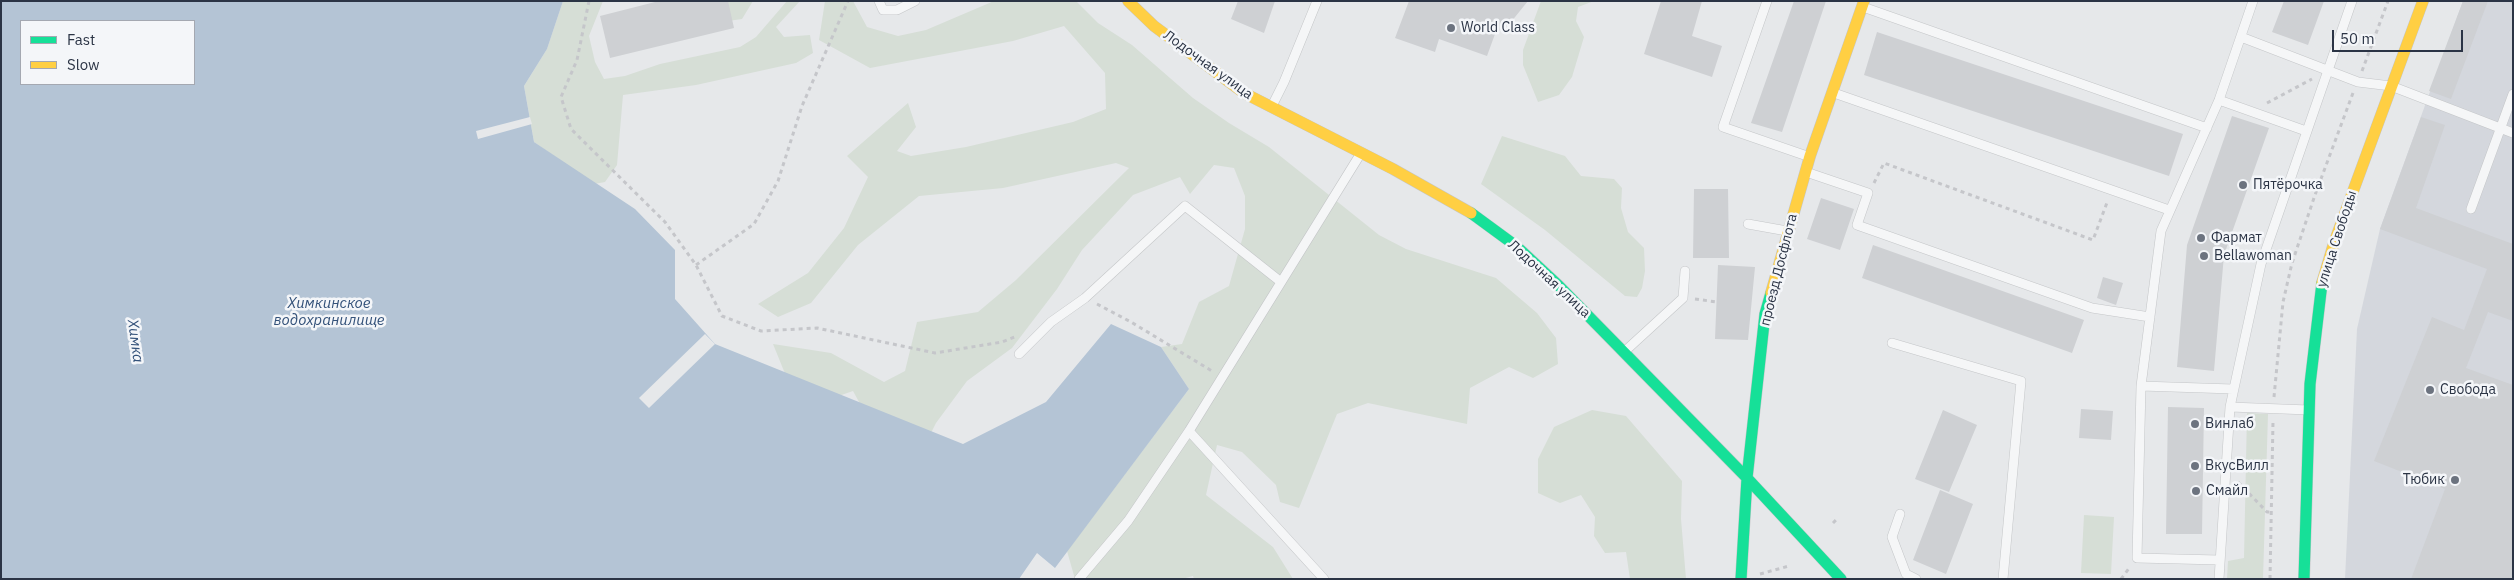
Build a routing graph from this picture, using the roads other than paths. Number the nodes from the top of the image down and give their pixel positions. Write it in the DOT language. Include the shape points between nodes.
graph roads {
  1 [pos="871,1"];
  2 [pos="915,1"];
  3 [pos="1128,1"];
  4 [pos="1317,1"];
  5 [pos="1767,1"];
  6 [pos="2253,1"];
  7 [pos="2352,1"];
  8 [pos="2423,1"];
  9 [pos="1863,4"];
  10 [pos="881,5"];
  11 [pos="2241,37"];
  12 [pos="2328,71"];
  13 [pos="2391,86"];
  14 [pos="1832,92"];
  15 [pos="2513,94"];
  16 [pos="2219,100"];
  17 [pos="1271,108"];
  18 [pos="2207,128"];
  19 [pos="2500,128"];
  20 [pos="2306,131"];
  21 [pos="2513,133"];
  22 [pos="1361,153"];
  23 [pos="1810,156"];
  24 [pos="1805,172"];
  25 [pos="2471,209"];
  26 [pos="2169,210"];
  27 [pos="1748,224"];
  28 [pos="1788,231"];
  29 [pos="1686,271"];
  30 [pos="1280,282"];
  31 [pos="2150,317"];
  32 [pos="1892,343"];
  33 [pos="1624,352"];
  34 [pos="1019,354"];
  35 [pos="2141,386"];
  36 [pos="2233,389"];
  37 [pos="2230,407"];
  38 [pos="2309,410"];
  39 [pos="1190,431"];
  40 [pos="1747,478"];
  41 [pos="1900,514"];
  42 [pos="2219,560"];
  43 [pos="1079,579"];
  44 [pos="1324,579"];
  45 [pos="1741,579"];
  46 [pos="1841,579"];
  47 [pos="1916,579"];
  48 [pos="2003,579"];
  49 [pos="2219,579"];
  50 [pos="2304,579"];
  1 -- 10 [label="lane"];
  2 -- 10 [label="lane" via="897,10"];
  3 -- 17 [label="street, Лодочная улица" via="1154,26 1244,94"];
  4 -- 17 [label="lane"];
  5 -- 23 [label="lane" via="1722,127"];
  6 -- 11 [label="lane"];
  7 -- 12 [label="lane"];
  8 -- 13 [label="street, улица Свободы"];
  9 -- 14 [label="street, проезд Досфлота"];
  9 -- 18 [label="lane"];
  11 -- 12 [label="lane"];
  11 -- 16 [label="lane"];
  12 -- 13 [label="lane" via="2358,82"];
  12 -- 20 [label="lane"];
  13 -- 19 [label="lane"];
  13 -- 38 [label="street, улица Свободы" via="2320,291"];
  14 -- 23 [label="street, проезд Досфлота"];
  14 -- 26 [label="lane"];
  15 -- 19 [label="lane"];
  16 -- 18 [label="lane"];
  16 -- 20 [label="lane"];
  17 -- 22 [label="street, Лодочная улица"];
  18 -- 26 [label="lane"];
  19 -- 21 [label="lane"];
  19 -- 25 [label="lane"];
  20 -- 36 [label="lane" via="2261,264"];
  22 -- 30 [label="lane"];
  22 -- 33 [label="street, Лодочная улица" via="1468,211 1516,246"];
  23 -- 24 [label="street, проезд Досфлота"];
  24 -- 28 [label="street, проезд Досфлота"];
  24 -- 31 [label="lane" via="1868,193 1857,225 2092,308"];
  26 -- 31 [label="lane" via="2161,231"];
  27 -- 28 [label="lane"];
  28 -- 40 [label="street, проезд Досфлота" via="1765,314"];
  29 -- 33 [label="lane" via="1683,298"];
  30 -- 34 [label="lane" via="1185,206 1085,298 1051,322"];
  30 -- 39 [label="lane"];
  31 -- 35 [label="lane"];
  32 -- 48 [label="lane" via="2021,381"];
  33 -- 40 [label="street, Лодочная улица"];
  35 -- 36 [label="lane"];
  35 -- 42 [label="lane" via="2137,558"];
  36 -- 37 [label="lane"];
  37 -- 38 [label="lane"];
  37 -- 42 [label="lane"];
  38 -- 50 [label="street, улица Свободы"];
  39 -- 43 [label="lane" via="1128,521"];
  39 -- 44 [label="lane"];
  40 -- 45 [label="street, проезд Досфлота"];
  40 -- 46 [label="street, Лодочная улица"];
  41 -- 47 [label="lane" via="1892,537 1906,574"];
  42 -- 49 [label="lane"];
}
